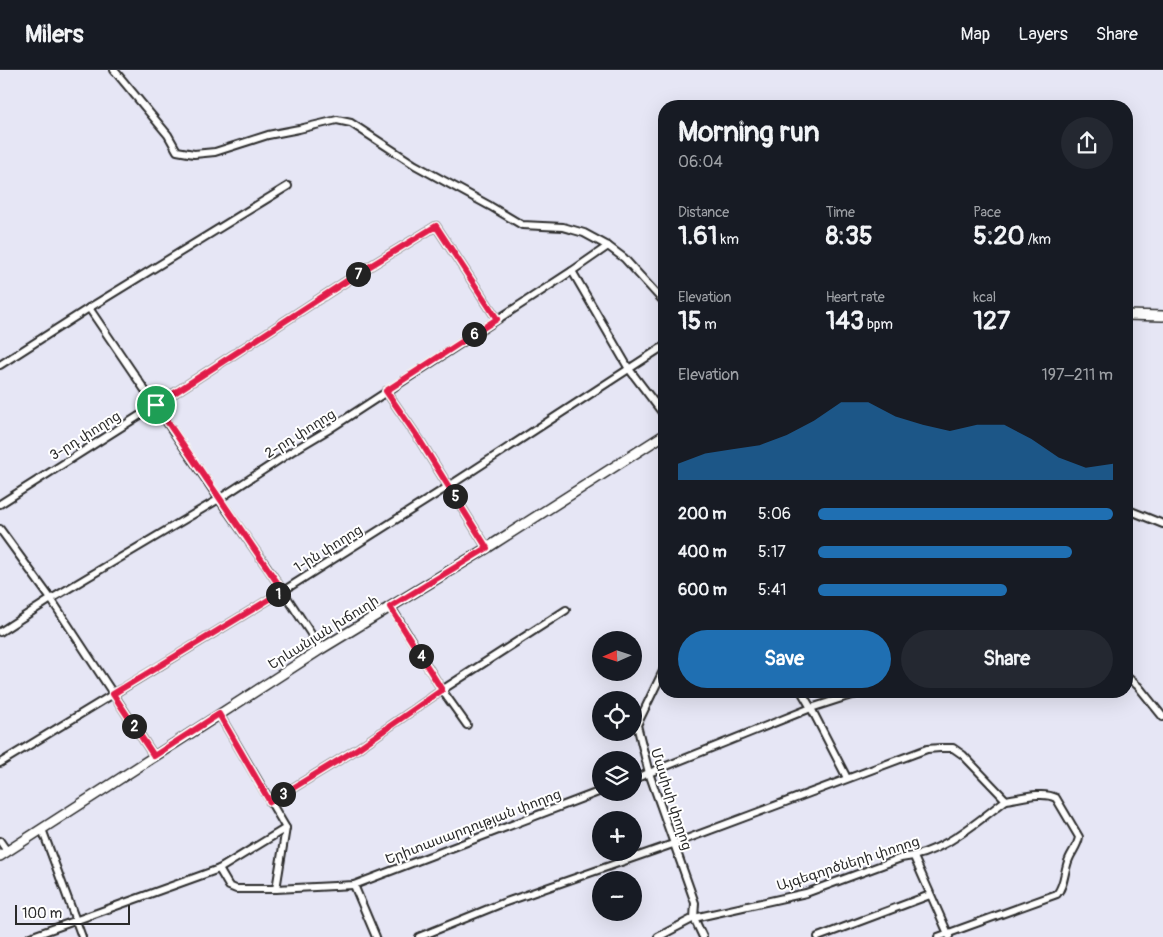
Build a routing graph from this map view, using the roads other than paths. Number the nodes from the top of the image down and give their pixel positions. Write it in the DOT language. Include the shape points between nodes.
graph roads {
  1 [pos="114,70"];
  2 [pos="288,186"];
  3 [pos="608,246"];
  4 [pos="572,271"];
  5 [pos="658,295"];
  6 [pos="89,308"];
  7 [pos="1133,315"];
  8 [pos="1163,316"];
  9 [pos="497,319"];
  10 [pos="658,350"];
  11 [pos="0,365"];
  12 [pos="628,369"];
  13 [pos="386,391"];
  14 [pos="156,405"];
  15 [pos="658,407"];
  16 [pos="658,439"];
  17 [pos="449,486"];
  18 [pos="220,499"];
  19 [pos="0,504"];
  20 [pos="1133,512"];
  21 [pos="1163,524"];
  22 [pos="0,529"];
  23 [pos="487,548"];
  24 [pos="283,591"];
  25 [pos="51,599"];
  26 [pos="390,607"];
  27 [pos="566,610"];
  28 [pos="0,632"];
  29 [pos="320,649"];
  30 [pos="658,681"];
  31 [pos="1133,682"];
  32 [pos="442,690"];
  33 [pos="113,694"];
  34 [pos="805,698"];
  35 [pos="842,698"];
  36 [pos="811,708"];
  37 [pos="219,714"];
  38 [pos="1163,717"];
  39 [pos="467,725"];
  40 [pos="154,756"];
  41 [pos="0,763"];
  42 [pos="649,773"];
  43 [pos="642,776"];
  44 [pos="847,778"];
  45 [pos="592,794"];
  46 [pos="1006,800"];
  47 [pos="270,802"];
  48 [pos="286,828"];
  49 [pos="42,829"];
  50 [pos="0,840"];
  51 [pos="673,844"];
  52 [pos="4,854"];
  53 [pos="914,857"];
  54 [pos="219,869"];
  55 [pos="354,885"];
  56 [pos="276,889"];
  57 [pos="930,895"];
  58 [pos="694,918"];
  59 [pos="76,921"];
  60 [pos="948,935"];
  61 [pos="30,937"];
  62 [pos="82,937"];
  63 [pos="376,937"];
  64 [pos="419,937"];
  65 [pos="658,937"];
  66 [pos="703,937"];
  67 [pos="818,937"];
  68 [pos="938,937"];
  1 -- 3 [label="street" via="168,135 177,151 194,154 215,152 268,135 344,121 522,225 563,227 584,233"];
  2 -- 6 [label="street"];
  3 -- 4 [label="street, 2-րդ փողոց"];
  3 -- 5 [label="street" via="624,258"];
  4 -- 9 [label="street, 2-րդ փողոց"];
  4 -- 12 [label="street"];
  6 -- 11 [label="street"];
  6 -- 14 [label="street"];
  7 -- 8 [label="main road"];
  9 -- 13 [label="street, 2-րդ փողոց"];
  9 -- 14 [label="street, 3-րդ փողոց" via="436,226"];
  10 -- 12 [label="street, 1-ին փողոց"];
  12 -- 15 [label="street"];
  12 -- 17 [label="street, 1-ին փողոց"];
  13 -- 17 [label="street"];
  13 -- 18 [label="street, 2-րդ փողոց"];
  14 -- 18 [label="street"];
  14 -- 19 [label="street, 3-րդ փողոց"];
  16 -- 23 [label="main road, Երևանյան խճուղի"];
  17 -- 23 [label="street"];
  17 -- 24 [label="street, 1-ին փողոց"];
  18 -- 24 [label="street"];
  18 -- 25 [label="street, 2-րդ փողոց"];
  20 -- 21 [label="street"];
  22 -- 25 [label="street"];
  23 -- 26 [label="main road, Երևանյան խճուղի"];
  24 -- 29 [label="street"];
  24 -- 33 [label="street, 1-ին փողոց"];
  25 -- 28 [label="street, 2-րդ փողոց"];
  25 -- 33 [label="street"];
  26 -- 29 [label="main road, Երևանյան խճուղի"];
  26 -- 32 [label="street"];
  27 -- 32 [label="street"];
  29 -- 37 [label="main road, Երևանյան խճուղի"];
  30 -- 42 [label="street, Մասիսի փողոց" via="637,725"];
  31 -- 38 [label="street"];
  32 -- 39 [label="street"];
  32 -- 47 [label="street" via="357,749"];
  33 -- 40 [label="street"];
  33 -- 41 [label="street, 1-ին փողոց"];
  34 -- 36 [label="street"];
  35 -- 36 [label="street"];
  36 -- 42 [label="street"];
  36 -- 44 [label="street"];
  37 -- 40 [label="main road, Երևանյան խճուղի"];
  37 -- 47 [label="street"];
  40 -- 49 [label="main road, Երևանյան խճուղի"];
  42 -- 43 [label="street"];
  42 -- 51 [label="street, Մասիսի փողոց"];
  44 -- 46 [label="street" via="927,749 953,748"];
  44 -- 51 [label="street"];
  45 -- 55 [label="street, Երիտասարդության փողոց"];
  46 -- 53 [label="street, Այգեգործների փողոց" via="948,843"];
  46 -- 60 [label="street" via="1043,795 1056,798 1079,837 1061,888 1057,894"];
  47 -- 48 [label="street"];
  48 -- 54 [label="street"];
  48 -- 56 [label="street"];
  49 -- 52 [label="main road, Երևանյան խճուղի"];
  49 -- 59 [label="street"];
  50 -- 52 [label="street"];
  51 -- 58 [label="street, Մասիսի փողոց" via="694,903"];
  51 -- 64 [label="street" via="503,903"];
  53 -- 57 [label="street"];
  53 -- 58 [label="street, Այգեգործների փողոց" via="901,858 806,892"];
  54 -- 56 [label="street, Երիտասարդության փողոց" via="229,886 236,889"];
  54 -- 59 [label="street"];
  55 -- 56 [label="street, Երիտասարդության փողոց"];
  55 -- 63 [label="street"];
  57 -- 60 [label="street"];
  57 -- 67 [label="street"];
  58 -- 65 [label="street, Այգեգործների փողոց"];
  58 -- 66 [label="street, Մասիսի փողոց"];
  59 -- 61 [label="street"];
  59 -- 62 [label="street"];
  60 -- 68 [label="street"];
}
